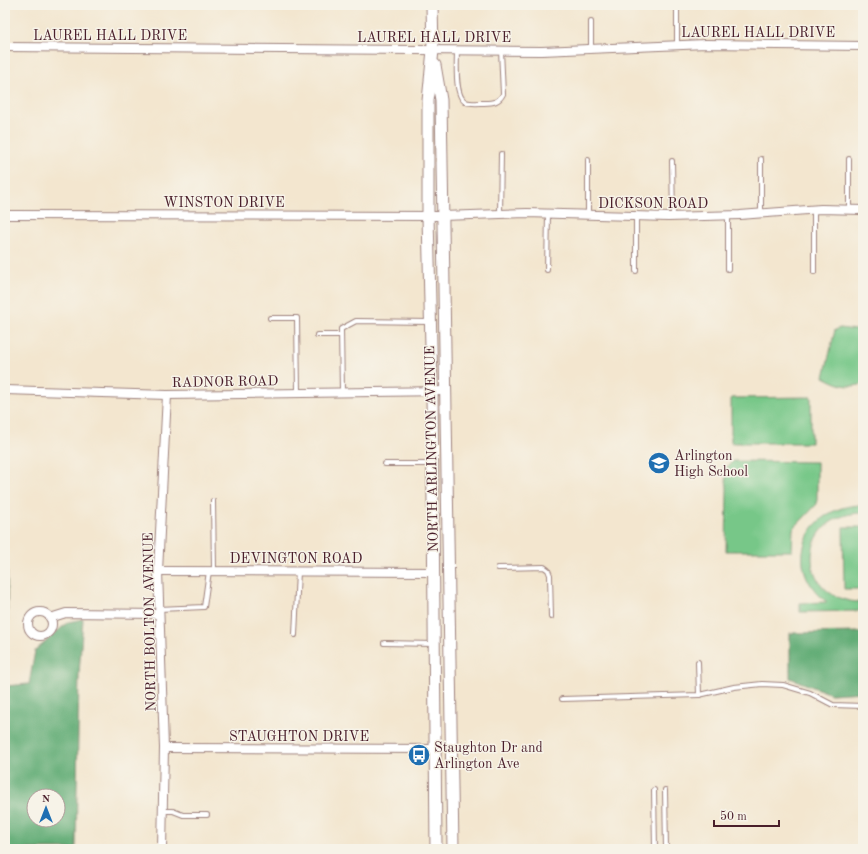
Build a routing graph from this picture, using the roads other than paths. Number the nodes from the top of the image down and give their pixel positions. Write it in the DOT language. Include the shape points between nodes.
graph roads {
  1 [pos="432,5"];
  2 [pos="677,5"];
  3 [pos="591,22"];
  4 [pos="677,45"];
  5 [pos="863,46"];
  6 [pos="5,47"];
  7 [pos="433,50"];
  8 [pos="457,50"];
  9 [pos="501,50"];
  10 [pos="591,50"];
  11 [pos="501,154"];
  12 [pos="760,159"];
  13 [pos="849,159"];
  14 [pos="588,160"];
  15 [pos="672,160"];
  16 [pos="814,210"];
  17 [pos="849,210"];
  18 [pos="863,210"];
  19 [pos="761,213"];
  20 [pos="500,214"];
  21 [pos="548,214"];
  22 [pos="5,215"];
  23 [pos="588,215"];
  24 [pos="428,216"];
  25 [pos="442,216"];
  26 [pos="636,216"];
  27 [pos="673,216"];
  28 [pos="728,216"];
  29 [pos="728,269"];
  30 [pos="547,270"];
  31 [pos="636,271"];
  32 [pos="814,272"];
  33 [pos="270,318"];
  34 [pos="431,322"];
  35 [pos="317,335"];
  36 [pos="342,335"];
  37 [pos="5,390"];
  38 [pos="432,390"];
  39 [pos="445,391"];
  40 [pos="342,392"];
  41 [pos="298,393"];
  42 [pos="167,395"];
  43 [pos="385,464"];
  44 [pos="433,464"];
  45 [pos="213,501"];
  46 [pos="498,568"];
  47 [pos="211,570"];
  48 [pos="158,571"];
  49 [pos="298,571"];
  50 [pos="434,572"];
  51 [pos="160,612"];
  52 [pos="551,617"];
  53 [pos="50,618"];
  54 [pos="295,635"];
  55 [pos="384,643"];
  56 [pos="434,644"];
  57 [pos="698,662"];
  58 [pos="699,695"];
  59 [pos="562,699"];
  60 [pos="863,706"];
  61 [pos="164,748"];
  62 [pos="434,749"];
  63 [pos="654,790"];
  64 [pos="665,790"];
  65 [pos="162,811"];
  66 [pos="207,815"];
  67 [pos="162,849"];
  68 [pos="436,849"];
  69 [pos="453,849"];
  70 [pos="654,849"];
  71 [pos="666,849"];
  1 -- 7 [label="main road, NORTH ARLINGTON AVENUE"];
  2 -- 4 [label="lane"];
  3 -- 10 [label="lane"];
  4 -- 5 [label="street, LAUREL HALL DRIVE"];
  4 -- 10 [label="street, LAUREL HALL DRIVE"];
  6 -- 7 [label="street, LAUREL HALL DRIVE"];
  7 -- 8 [label="street, LAUREL HALL DRIVE"];
  7 -- 24 [label="main road, NORTH ARLINGTON AVENUE" via="428,101"];
  7 -- 25 [label="main road, NORTH ARLINGTON AVENUE" via="441,100"];
  8 -- 9 [label="street, LAUREL HALL DRIVE"];
  8 -- 9 [label="lane" via="459,94 461,99 475,103 491,103 501,98"];
  9 -- 10 [label="street, LAUREL HALL DRIVE"];
  11 -- 20 [label="lane"];
  12 -- 19 [label="lane"];
  13 -- 17 [label="lane"];
  14 -- 23 [label="lane"];
  15 -- 27 [label="lane"];
  16 -- 17 [label="street, DICKSON ROAD"];
  16 -- 19 [label="street, DICKSON ROAD"];
  16 -- 32 [label="lane"];
  17 -- 18 [label="street, DICKSON ROAD"];
  19 -- 28 [label="street, DICKSON ROAD"];
  20 -- 21 [label="street, DICKSON ROAD"];
  20 -- 25 [label="street, DICKSON ROAD"];
  21 -- 23 [label="street, DICKSON ROAD"];
  21 -- 30 [label="lane"];
  22 -- 24 [label="street, WINSTON DRIVE"];
  23 -- 26 [label="street, DICKSON ROAD"];
  24 -- 25 [label="street, WINSTON DRIVE"];
  24 -- 34 [label="main road, NORTH ARLINGTON AVENUE"];
  25 -- 39 [label="main road, NORTH ARLINGTON AVENUE"];
  26 -- 27 [label="street, DICKSON ROAD"];
  26 -- 31 [label="lane"];
  27 -- 28 [label="street, DICKSON ROAD"];
  28 -- 29 [label="lane"];
  33 -- 41 [label="lane" via="297,318"];
  34 -- 36 [label="lane" via="356,321 341,330"];
  34 -- 38 [label="main road, NORTH ARLINGTON AVENUE"];
  35 -- 36 [label="lane"];
  36 -- 40 [label="lane"];
  37 -- 42 [label="street, RADNOR ROAD"];
  38 -- 39 [label="street, RADNOR ROAD"];
  38 -- 40 [label="street, RADNOR ROAD"];
  38 -- 44 [label="main road, NORTH ARLINGTON AVENUE"];
  39 -- 69 [label="main road, NORTH ARLINGTON AVENUE"];
  40 -- 41 [label="street, RADNOR ROAD"];
  41 -- 42 [label="street, RADNOR ROAD"];
  42 -- 48 [label="street, NORTH BOLTON AVENUE"];
  43 -- 44 [label="lane"];
  44 -- 50 [label="main road, NORTH ARLINGTON AVENUE"];
  45 -- 47 [label="lane"];
  46 -- 52 [label="lane" via="544,567 548,570"];
  47 -- 48 [label="street, DEVINGTON ROAD"];
  47 -- 49 [label="street, DEVINGTON ROAD"];
  47 -- 51 [label="lane" via="204,607"];
  48 -- 51 [label="street, NORTH BOLTON AVENUE"];
  49 -- 50 [label="street, DEVINGTON ROAD"];
  49 -- 54 [label="lane"];
  50 -- 56 [label="main road, NORTH ARLINGTON AVENUE"];
  51 -- 53 [label="street" via="66,613"];
  51 -- 61 [label="street, NORTH BOLTON AVENUE"];
  55 -- 56 [label="lane"];
  56 -- 62 [label="main road, NORTH ARLINGTON AVENUE"];
  57 -- 58 [label="lane"];
  58 -- 59 [label="lane"];
  58 -- 60 [label="lane" via="734,686 783,685 810,693 833,705"];
  61 -- 62 [label="street, STAUGHTON DRIVE"];
  61 -- 65 [label="street, NORTH BOLTON AVENUE"];
  62 -- 68 [label="main road, NORTH ARLINGTON AVENUE"];
  63 -- 70 [label="lane"];
  64 -- 71 [label="lane"];
  65 -- 66 [label="lane" via="173,811 183,815"];
  65 -- 67 [label="street, NORTH BOLTON AVENUE"];
}
